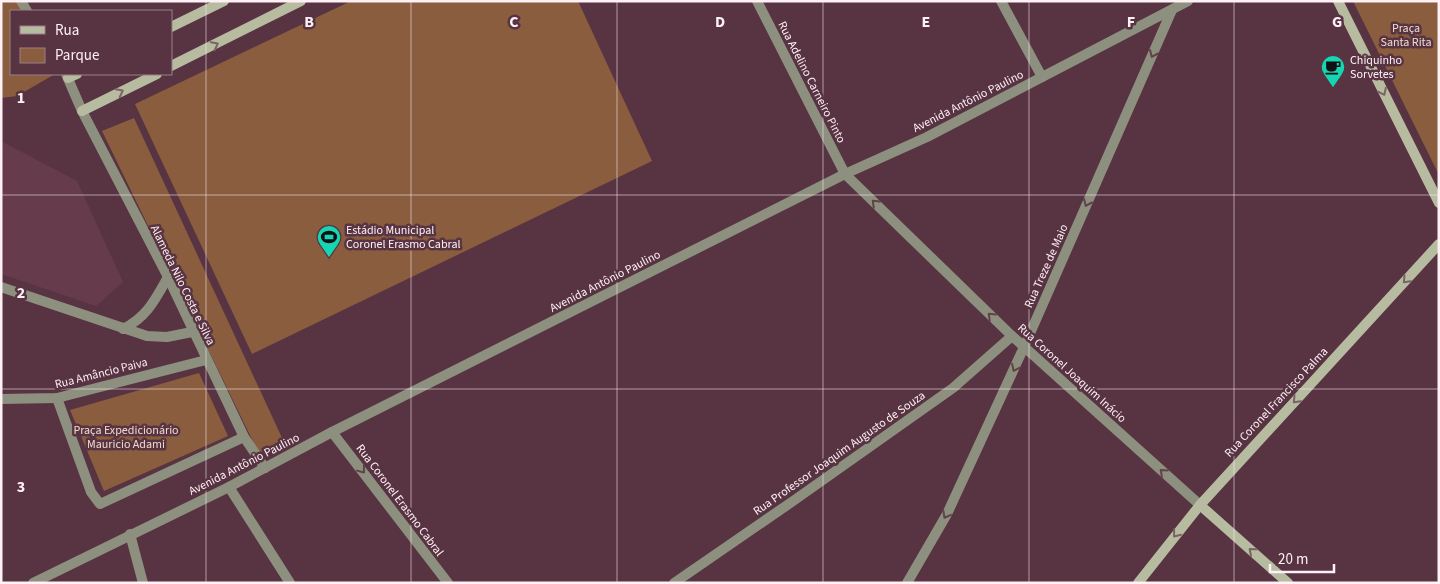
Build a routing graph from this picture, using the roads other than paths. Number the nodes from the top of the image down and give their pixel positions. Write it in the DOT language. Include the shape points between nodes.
graph roads {
  1 [pos="224,1"];
  2 [pos="301,1"];
  3 [pos="757,1"];
  4 [pos="1001,1"];
  5 [pos="1188,1"];
  6 [pos="1338,1"];
  7 [pos="1172,10"];
  8 [pos="172,27"];
  9 [pos="172,66"];
  10 [pos="70,75"];
  11 [pos="155,75"];
  12 [pos="1042,77"];
  13 [pos="82,111"];
  14 [pos="845,174"];
  15 [pos="1439,204"];
  16 [pos="1439,244"];
  17 [pos="168,277"];
  18 [pos="1,286"];
  19 [pos="123,329"];
  20 [pos="192,332"];
  21 [pos="1012,336"];
  22 [pos="1024,347"];
  23 [pos="206,360"];
  24 [pos="56,398"];
  25 [pos="1,399"];
  26 [pos="332,432"];
  27 [pos="244,437"];
  28 [pos="265,468"];
  29 [pos="229,486"];
  30 [pos="1200,504"];
  31 [pos="130,534"];
  32 [pos="33,583"];
  33 [pos="143,583"];
  34 [pos="290,583"];
  35 [pos="448,583"];
  36 [pos="674,583"];
  37 [pos="907,583"];
  38 [pos="1138,583"];
  39 [pos="1288,583"];
  1 -- 8 [label="main road"];
  9 -- 2 [label="main road, one-way"];
  3 -- 14 [label="street, Rua Adelino Carneiro Pinto"];
  4 -- 12 [label="street"];
  5 -- 7 [label="street, Avenida Antônio Paulino"];
  6 -- 15 [label="main road, one-way"];
  7 -- 12 [label="street, Avenida Antônio Paulino"];
  7 -- 22 [label="street, Rua Treze de Maio, one-way"];
  10 -- 13 [label="street, Alameda Nilo Costa e Silva"];
  13 -- 11 [label="main road, one-way"];
  12 -- 14 [label="street, Avenida Antônio Paulino"];
  13 -- 17 [label="street, Alameda Nilo Costa e Silva"];
  21 -- 14 [label="street, Rua Coronel Joaquim Inácio, one-way"];
  14 -- 26 [label="street, Avenida Antônio Paulino"];
  16 -- 30 [label="main road, Rua Coronel Francisco Palma, one-way"];
  17 -- 19 [label="street" via="145,314"];
  17 -- 20 [label="street, Alameda Nilo Costa e Silva"];
  18 -- 19 [label="street"];
  19 -- 20 [label="street" via="147,336 167,337"];
  20 -- 23 [label="street, Alameda Nilo Costa e Silva"];
  21 -- 22 [label="street, Rua Coronel Joaquim Inácio"];
  21 -- 36 [label="street, Rua Professor Joaquim Augusto de Souza" via="953,388"];
  30 -- 22 [label="street, Rua Coronel Joaquim Inácio, one-way"];
  22 -- 37 [label="street, Rua Treze de Maio, one-way" via="947,514"];
  23 -- 24 [label="street, Rua Amâncio Paiva"];
  23 -- 27 [label="street, Alameda Nilo Costa e Silva"];
  24 -- 25 [label="street, Rua Amâncio Paiva"];
  24 -- 27 [label="street" via="91,492 100,504"];
  26 -- 28 [label="street, Avenida Antônio Paulino"];
  26 -- 35 [label="street, Rua Coronel Erasmo Cabral, one-way"];
  27 -- 28 [label="street, Alameda Nilo Costa e Silva"];
  28 -- 29 [label="street, Avenida Antônio Paulino"];
  29 -- 31 [label="street, Avenida Antônio Paulino"];
  29 -- 34 [label="street"];
  30 -- 38 [label="main road, Rua Coronel Francisco Palma, one-way"];
  39 -- 30 [label="main road, Rua Coronel Joaquim Inácio, one-way"];
  31 -- 32 [label="street, Avenida Antônio Paulino"];
  31 -- 33 [label="street"];
}
